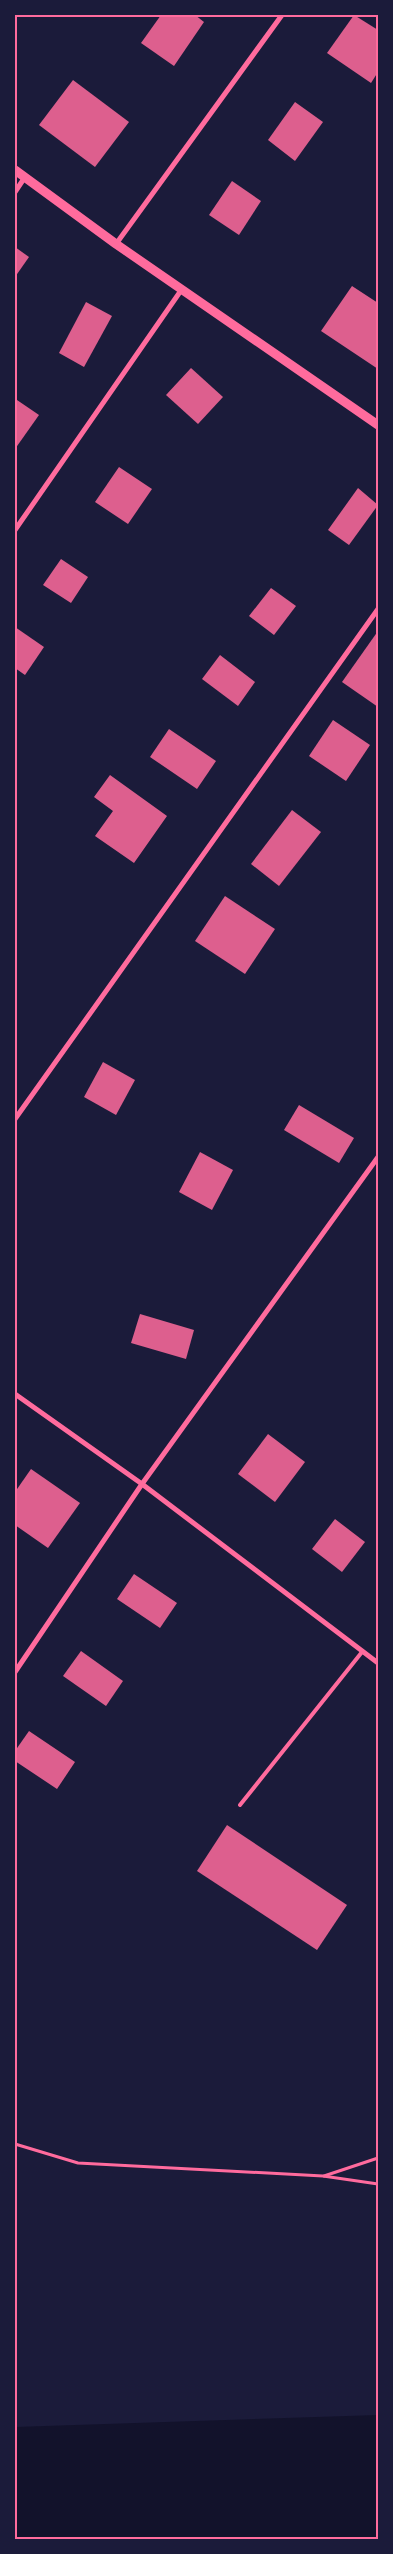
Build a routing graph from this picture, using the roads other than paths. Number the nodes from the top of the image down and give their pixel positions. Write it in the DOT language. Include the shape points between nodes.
graph roads {
  1 [pos="282,15"];
  2 [pos="15,170"];
  3 [pos="25,177"];
  4 [pos="15,192"];
  5 [pos="116,244"];
  6 [pos="182,289"];
  7 [pos="378,425"];
  8 [pos="15,530"];
  9 [pos="378,609"];
  10 [pos="15,1119"];
  11 [pos="378,1157"];
  12 [pos="15,1394"];
  13 [pos="142,1484"];
  14 [pos="362,1652"];
  15 [pos="378,1663"];
  16 [pos="15,1672"];
  17 [pos="240,1805"];
  1 -- 5 [label="street"];
  2 -- 3 [label="street"];
  3 -- 4 [label="street"];
  3 -- 5 [label="street"];
  5 -- 6 [label="street"];
  6 -- 7 [label="street"];
  6 -- 8 [label="street"];
  9 -- 10 [label="street"];
  11 -- 13 [label="street"];
  12 -- 13 [label="street"];
  13 -- 14 [label="street"];
  13 -- 16 [label="street"];
  14 -- 15 [label="street"];
  14 -- 17 [label="lane"];
}
